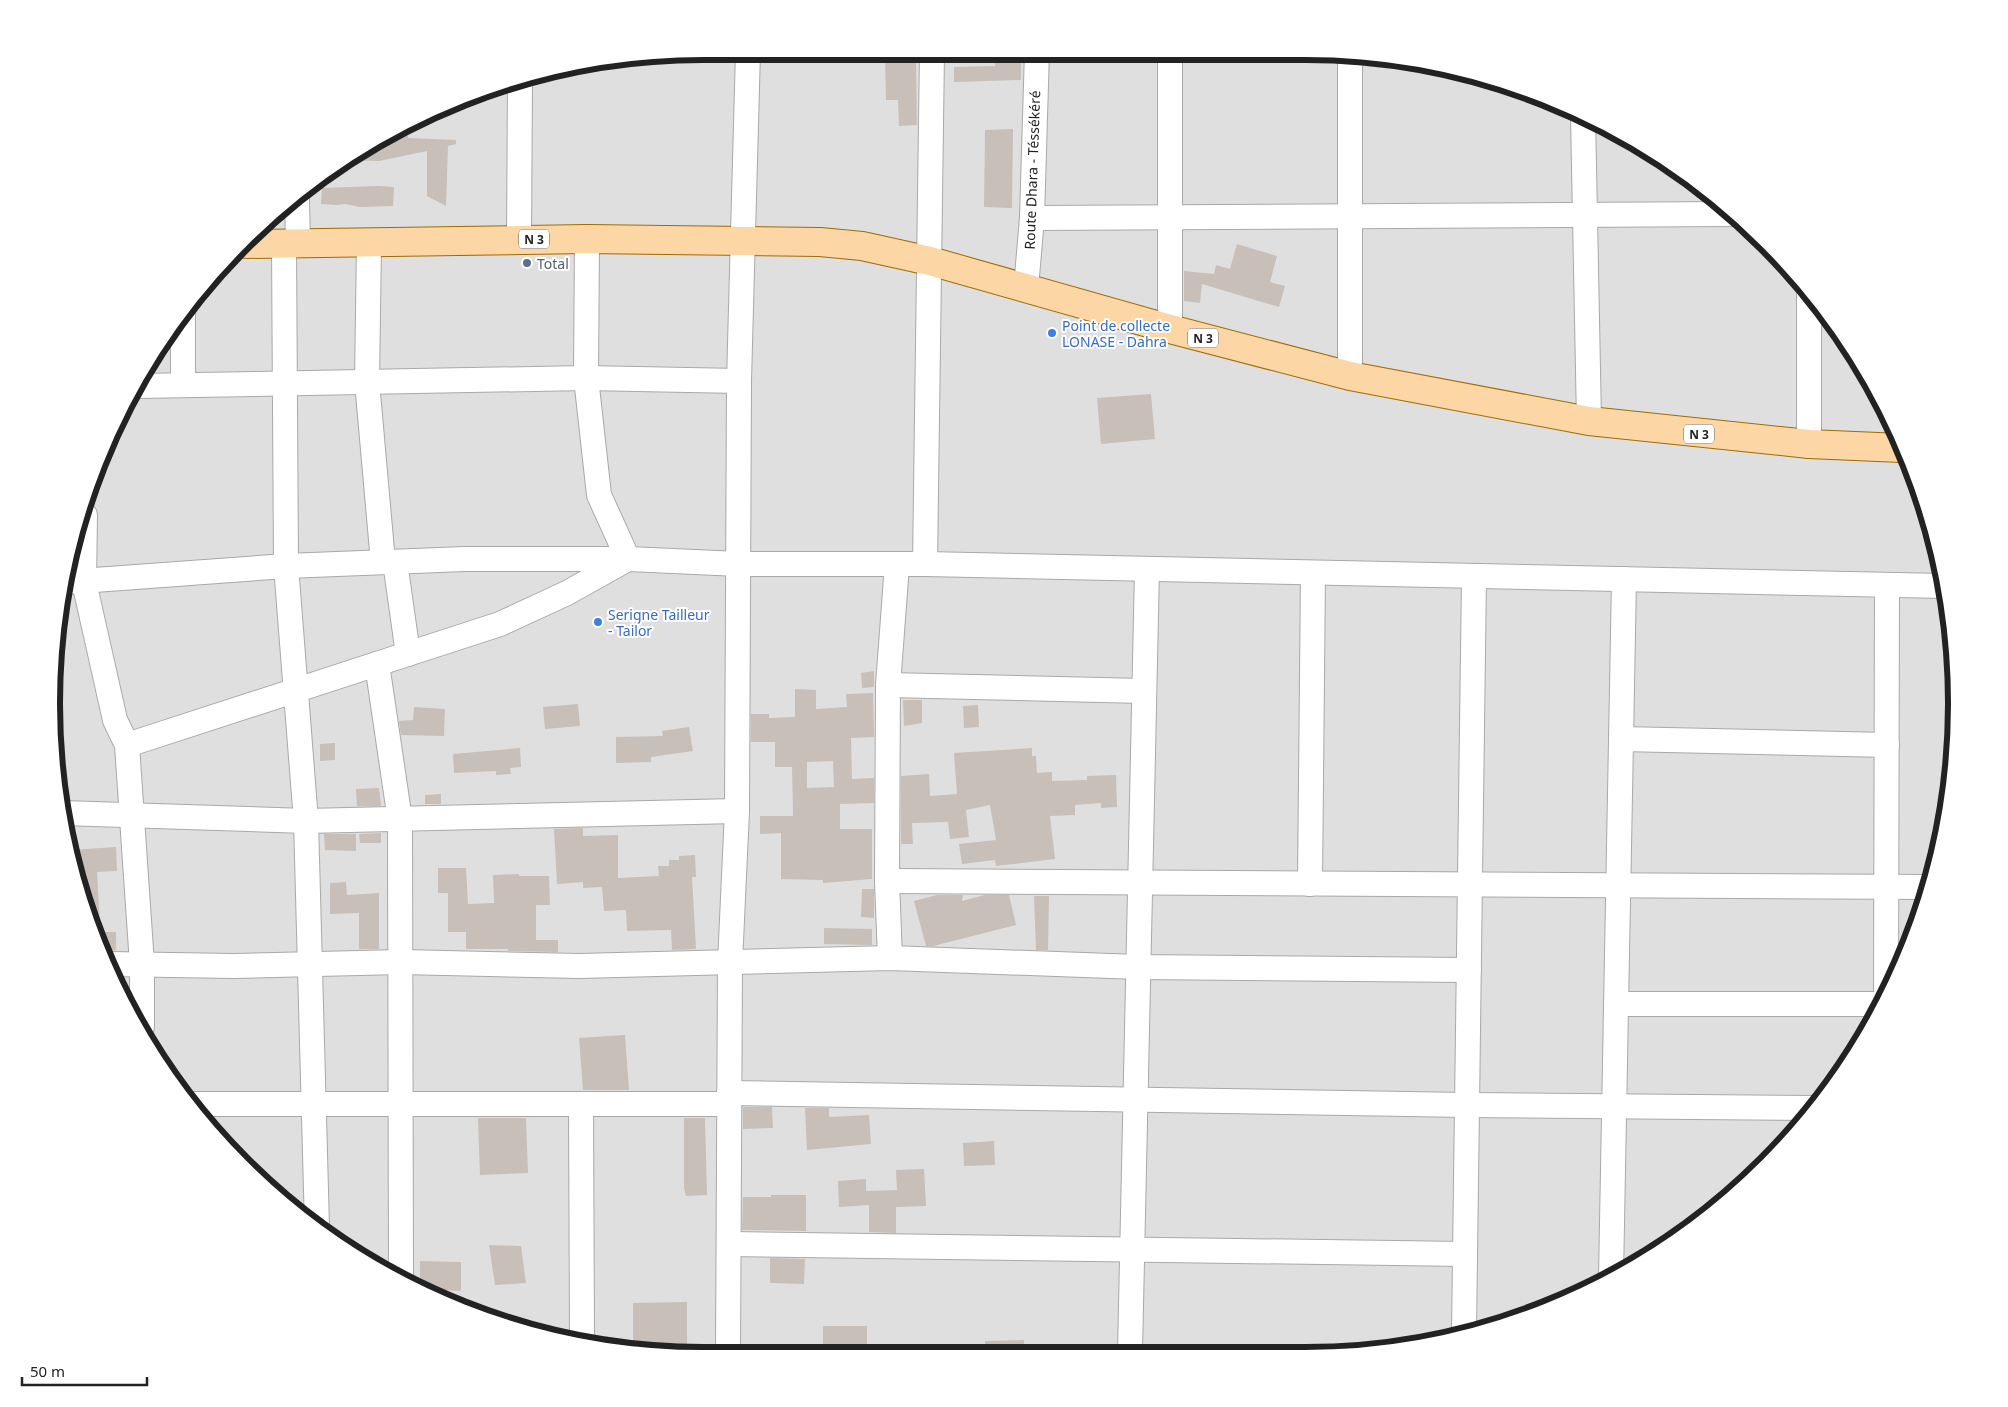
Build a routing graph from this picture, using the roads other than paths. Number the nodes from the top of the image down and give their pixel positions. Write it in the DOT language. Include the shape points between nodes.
graph roads {
  1 [pos="748,60"];
  2 [pos="932,60"];
  3 [pos="1037,60"];
  4 [pos="1170,60"];
  5 [pos="1350,61"];
  6 [pos="520,87"];
  7 [pos="1583,123"];
  8 [pos="297,205"];
  9 [pos="1722,214"];
  10 [pos="1585,215"];
  11 [pos="1350,216"];
  12 [pos="1032,218"];
  13 [pos="1169,218"];
  14 [pos="587,238"];
  15 [pos="519,240"];
  16 [pos="742,240"];
  17 [pos="291,243"];
  18 [pos="369,243"];
  19 [pos="253,244"];
  20 [pos="930,261"];
  21 [pos="1026,288"];
  22 [pos="1809,305"];
  23 [pos="183,326"];
  24 [pos="1170,329"];
  25 [pos="1350,376"];
  26 [pos="586,378"];
  27 [pos="739,381"];
  28 [pos="367,382"];
  29 [pos="285,383"];
  30 [pos="183,385"];
  31 [pos="144,386"];
  32 [pos="1589,422"];
  33 [pos="1809,444"];
  34 [pos="1895,448"];
  35 [pos="81,540"];
  36 [pos="628,559"];
  37 [pos="389,562"];
  38 [pos="739,564"];
  39 [pos="897,564"];
  40 [pos="926,564"];
  41 [pos="286,566"];
  42 [pos="1147,569"];
  43 [pos="1313,573"];
  44 [pos="1474,576"];
  45 [pos="1624,580"];
  46 [pos="75,582"];
  47 [pos="1887,585"];
  48 [pos="1937,586"];
  49 [pos="408,654"];
  50 [pos="376,664"];
  51 [pos="888,685"];
  52 [pos="296,690"];
  53 [pos="1144,691"];
  54 [pos="1621,738"];
  55 [pos="127,745"];
  56 [pos="1887,745"];
  57 [pos="737,812"];
  58 [pos="70,813"];
  59 [pos="133,814"];
  60 [pos="400,820"];
  61 [pos="306,821"];
  62 [pos="887,882"];
  63 [pos="1140,883"];
  64 [pos="1310,884"];
  65 [pos="1470,885"];
  66 [pos="1618,886"];
  67 [pos="1886,887"];
  68 [pos="1921,887"];
  69 [pos="890,958"];
  70 [pos="400,962"];
  71 [pos="730,963"];
  72 [pos="115,964"];
  73 [pos="142,964"];
  74 [pos="310,964"];
  75 [pos="1138,967"];
  76 [pos="1469,970"];
  77 [pos="1886,979"];
  78 [pos="1616,1004"];
  79 [pos="1873,1004"];
  80 [pos="142,1018"];
  81 [pos="729,1099"];
  82 [pos="1135,1100"];
  83 [pos="200,1104"];
  84 [pos="315,1104"];
  85 [pos="400,1104"];
  86 [pos="581,1104"];
  87 [pos="1467,1105"];
  88 [pos="1614,1105"];
  89 [pos="1804,1108"];
  90 [pos="317,1218"];
  91 [pos="729,1244"];
  92 [pos="1132,1249"];
  93 [pos="1465,1254"];
  94 [pos="1615,1267"];
  95 [pos="400,1271"];
  96 [pos="1464,1327"];
  97 [pos="582,1336"];
  98 [pos="728,1347"];
  99 [pos="1130,1347"];
  1 -- 16 [label="street"];
  2 -- 20 [label="street"];
  3 -- 12 [label="street, Route Dhara - Téssékéré"];
  4 -- 13 [label="street"];
  5 -- 11 [label="street"];
  6 -- 15 [label="street"];
  7 -- 10 [label="street"];
  8 -- 17 [label="street"];
  9 -- 10 [label="street"];
  10 -- 11 [label="street"];
  10 -- 32 [label="street"];
  11 -- 13 [label="street"];
  11 -- 25 [label="street"];
  12 -- 13 [label="street"];
  12 -- 21 [label="street, Route Dhara - Téssékéré"];
  13 -- 24 [label="street"];
  14 -- 15 [label="main road, N 3"];
  14 -- 16 [label="main road, N 3"];
  14 -- 26 [label="street"];
  15 -- 18 [label="main road, N 3"];
  16 -- 20 [label="main road, N 3" via="862,246"];
  16 -- 27 [label="street"];
  17 -- 18 [label="main road, N 3"];
  17 -- 19 [label="main road, N 3"];
  17 -- 29 [label="street"];
  18 -- 28 [label="street"];
  20 -- 21 [label="main road, N 3"];
  20 -- 40 [label="street"];
  21 -- 24 [label="main road, N 3"];
  22 -- 33 [label="street"];
  23 -- 30 [label="street"];
  24 -- 25 [label="main road, N 3"];
  25 -- 32 [label="main road, N 3"];
  26 -- 27 [label="street"];
  26 -- 28 [label="street"];
  26 -- 36 [label="street" via="599,495"];
  27 -- 38 [label="street"];
  28 -- 29 [label="street"];
  28 -- 37 [label="street"];
  29 -- 30 [label="street"];
  29 -- 41 [label="street"];
  30 -- 31 [label="street"];
  32 -- 33 [label="main road, N 3"];
  33 -- 34 [label="main road, N 3"];
  35 -- 46 [label="street"];
  36 -- 37 [label="street"];
  36 -- 38 [label="street"];
  36 -- 49 [label="street" via="567,593 508,620"];
  37 -- 41 [label="street"];
  37 -- 49 [label="street"];
  38 -- 39 [label="street"];
  38 -- 57 [label="street"];
  39 -- 40 [label="street"];
  39 -- 51 [label="street"];
  40 -- 42 [label="street"];
  41 -- 46 [label="street"];
  41 -- 52 [label="street"];
  42 -- 43 [label="street"];
  42 -- 53 [label="street"];
  43 -- 44 [label="street"];
  43 -- 64 [label="street"];
  44 -- 45 [label="street"];
  44 -- 65 [label="street"];
  45 -- 47 [label="street"];
  45 -- 54 [label="street"];
  46 -- 55 [label="street" via="115,720"];
  47 -- 48 [label="street"];
  47 -- 56 [label="street"];
  49 -- 50 [label="street"];
  50 -- 52 [label="street"];
  50 -- 60 [label="street"];
  51 -- 53 [label="street"];
  51 -- 62 [label="street"];
  52 -- 55 [label="street"];
  52 -- 61 [label="street"];
  53 -- 63 [label="street"];
  54 -- 56 [label="street"];
  54 -- 66 [label="street"];
  55 -- 59 [label="street"];
  56 -- 67 [label="street"];
  57 -- 60 [label="street"];
  57 -- 71 [label="street"];
  58 -- 59 [label="street"];
  59 -- 61 [label="street"];
  59 -- 73 [label="street"];
  60 -- 61 [label="street"];
  60 -- 70 [label="street"];
  61 -- 74 [label="street"];
  62 -- 63 [label="street"];
  62 -- 69 [label="street"];
  63 -- 64 [label="street"];
  63 -- 75 [label="street"];
  64 -- 65 [label="street"];
  65 -- 66 [label="street"];
  65 -- 76 [label="street"];
  66 -- 67 [label="street"];
  66 -- 78 [label="street"];
  67 -- 68 [label="street"];
  67 -- 77 [label="street"];
  69 -- 71 [label="street"];
  69 -- 75 [label="street"];
  70 -- 71 [label="street" via="579,966"];
  70 -- 74 [label="street"];
  70 -- 85 [label="street"];
  71 -- 81 [label="street"];
  72 -- 73 [label="street"];
  73 -- 74 [label="street"];
  73 -- 80 [label="street"];
  74 -- 84 [label="street"];
  75 -- 76 [label="street"];
  75 -- 82 [label="street"];
  76 -- 87 [label="street"];
  78 -- 79 [label="street"];
  78 -- 88 [label="street"];
  81 -- 82 [label="street"];
  81 -- 86 [label="street"];
  81 -- 91 [label="street"];
  82 -- 87 [label="street"];
  82 -- 92 [label="street"];
  83 -- 84 [label="street"];
  84 -- 85 [label="street"];
  84 -- 90 [label="street"];
  85 -- 86 [label="street"];
  85 -- 95 [label="street"];
  86 -- 97 [label="street"];
  87 -- 88 [label="street"];
  87 -- 93 [label="street"];
  88 -- 89 [label="street"];
  88 -- 94 [label="street"];
  91 -- 92 [label="street"];
  91 -- 98 [label="street"];
  92 -- 93 [label="street"];
  92 -- 99 [label="street"];
  93 -- 96 [label="street"];
}
